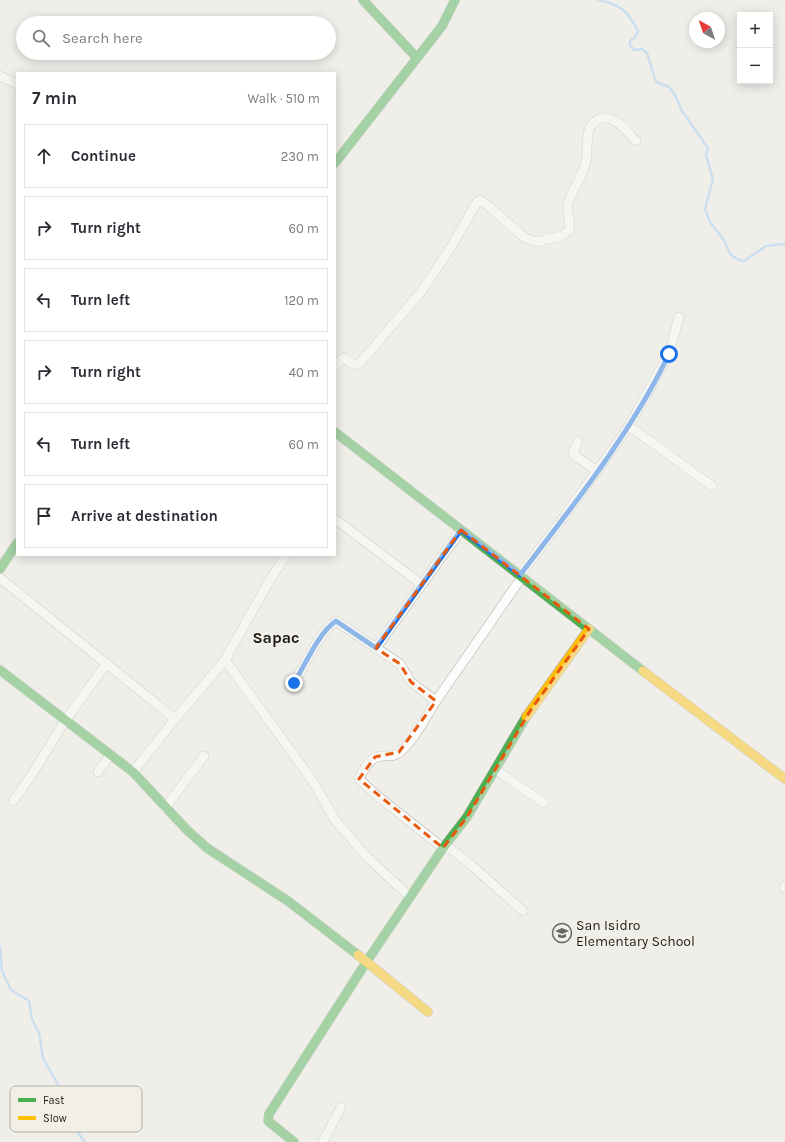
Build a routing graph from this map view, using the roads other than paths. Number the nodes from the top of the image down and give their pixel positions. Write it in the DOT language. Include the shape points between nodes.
graph roads {
  1 [pos="363,0"];
  2 [pos="455,0"];
  3 [pos="416,57"];
  4 [pos="0,76"];
  5 [pos="16,84"];
  6 [pos="636,141"];
  7 [pos="336,162"];
  8 [pos="679,317"];
  9 [pos="336,365"];
  10 [pos="629,426"];
  11 [pos="336,433"];
  12 [pos="578,441"];
  13 [pos="597,471"];
  14 [pos="712,486"];
  15 [pos="336,520"];
  16 [pos="461,530"];
  17 [pos="16,545"];
  18 [pos="285,556"];
  19 [pos="0,569"];
  20 [pos="521,576"];
  21 [pos="0,578"];
  22 [pos="421,584"];
  23 [pos="589,629"];
  24 [pos="376,648"];
  25 [pos="225,660"];
  26 [pos="107,663"];
  27 [pos="0,670"];
  28 [pos="294,683"];
  29 [pos="436,701"];
  30 [pos="175,719"];
  31 [pos="65,722"];
  32 [pos="110,755"];
  33 [pos="204,756"];
  34 [pos="496,770"];
  35 [pos="98,772"];
  36 [pos="133,772"];
  37 [pos="785,780"];
  38 [pos="13,801"];
  39 [pos="544,803"];
  40 [pos="166,808"];
  41 [pos="445,847"];
  42 [pos="410,897"];
  43 [pos="523,911"];
  44 [pos="367,961"];
  45 [pos="428,1012"];
  46 [pos="341,1107"];
  47 [pos="294,1142"];
  48 [pos="323,1142"];
  1 -- 3 [label="street"];
  2 -- 3 [label="street" via="442,26"];
  3 -- 7 [label="street"];
  4 -- 5 [label="street"];
  6 -- 9 [label="street" via="613,120 606,117 593,123 589,129 586,160 567,210 569,231 561,236 536,242 525,238 486,204 480,200 477,202 421,292 360,363 355,365 343,358"];
  8 -- 10 [label="street" via="669,354"];
  10 -- 13 [label="street"];
  10 -- 14 [label="street"];
  11 -- 16 [label="street"];
  12 -- 13 [label="street" via="573,453"];
  13 -- 20 [label="street"];
  15 -- 22 [label="street"];
  16 -- 20 [label="street"];
  16 -- 22 [label="street"];
  17 -- 19 [label="street"];
  18 -- 25 [label="street"];
  20 -- 23 [label="street"];
  20 -- 29 [label="street"];
  21 -- 26 [label="street"];
  22 -- 24 [label="street"];
  23 -- 34 [label="street" via="530,711"];
  23 -- 37 [label="street"];
  24 -- 28 [label="street" via="336,621 331,624 316,646"];
  24 -- 29 [label="street" via="400,664 411,682"];
  25 -- 30 [label="street"];
  25 -- 42 [label="street" via="312,780 335,820 367,857"];
  26 -- 30 [label="street"];
  26 -- 31 [label="street"];
  27 -- 31 [label="street"];
  29 -- 41 [label="street" via="400,752 375,757 359,779"];
  30 -- 36 [label="street"];
  31 -- 32 [label="street"];
  31 -- 38 [label="street"];
  32 -- 35 [label="street"];
  32 -- 36 [label="street"];
  33 -- 40 [label="street"];
  34 -- 39 [label="street"];
  34 -- 41 [label="street"];
  36 -- 40 [label="street" via="150,787"];
  40 -- 44 [label="street" via="183,828 207,849 288,902"];
  41 -- 42 [label="street"];
  41 -- 43 [label="street" via="469,863"];
  42 -- 44 [label="street"];
  44 -- 45 [label="street"];
  44 -- 47 [label="street" via="269,1114 268,1121"];
  46 -- 48 [label="street"];
}
